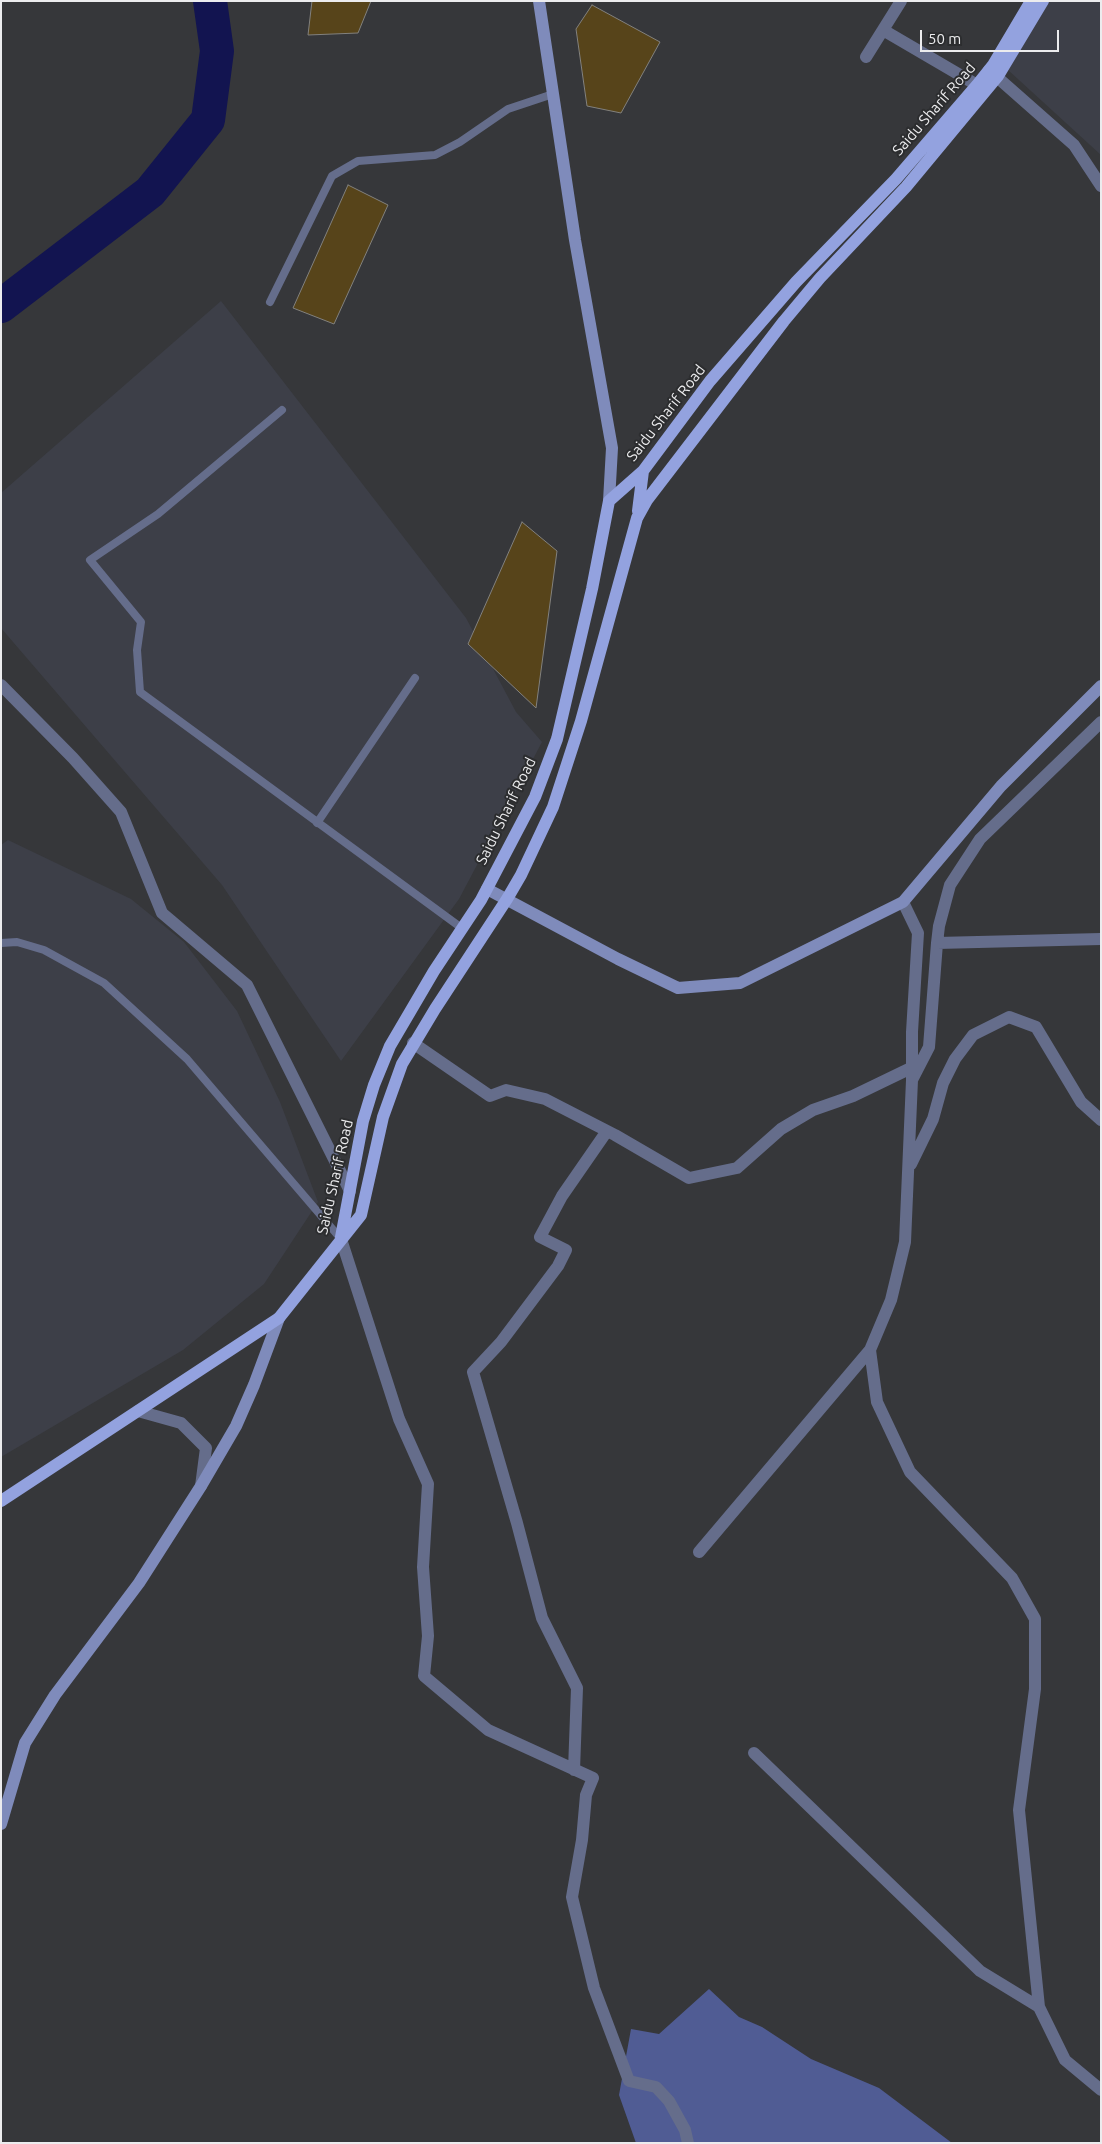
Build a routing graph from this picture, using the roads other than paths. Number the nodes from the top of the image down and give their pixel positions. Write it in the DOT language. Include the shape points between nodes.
graph roads {
  1 [pos="539,1"];
  2 [pos="901,1"];
  3 [pos="1031,1"];
  4 [pos="1043,1"];
  5 [pos="883,30"];
  6 [pos="866,57"];
  7 [pos="994,73"];
  8 [pos="977,85"];
  9 [pos="553,94"];
  10 [pos="901,183"];
  11 [pos="1101,186"];
  12 [pos="270,302"];
  13 [pos="282,410"];
  14 [pos="643,471"];
  15 [pos="610,501"];
  16 [pos="637,518"];
  17 [pos="415,678"];
  18 [pos="1,685"];
  19 [pos="1101,686"];
  20 [pos="563,714"];
  21 [pos="581,721"];
  22 [pos="1101,722"];
  23 [pos="317,823"];
  24 [pos="487,888"];
  25 [pos="507,899"];
  26 [pos="903,902"];
  27 [pos="463,929"];
  28 [pos="1101,939"];
  29 [pos="1,943"];
  30 [pos="937,943"];
  31 [pos="414,1043"];
  32 [pos="912,1074"];
  33 [pos="1101,1120"];
  34 [pos="607,1131"];
  35 [pos="908,1171"];
  36 [pos="350,1191"];
  37 [pos="341,1239"];
  38 [pos="279,1318"];
  39 [pos="870,1350"];
  40 [pos="138,1411"];
  41 [pos="201,1486"];
  42 [pos="1,1501"];
  43 [pos="699,1552"];
  44 [pos="754,1753"];
  45 [pos="574,1770"];
  46 [pos="1,1824"];
  47 [pos="1039,2007"];
  48 [pos="1101,2090"];
  49 [pos="688,2143"];
  1 -- 9 [label="street"];
  2 -- 5 [label="street"];
  3 -- 7 [label="main road, Saidu Sharif Road"];
  4 -- 7 [label="main road"];
  5 -- 6 [label="street"];
  5 -- 8 [label="street"];
  7 -- 8 [label="main road, Saidu Sharif Road"];
  7 -- 10 [label="main road"];
  7 -- 11 [label="street" via="1074,145"];
  8 -- 10 [label="main road, Saidu Sharif Road"];
  9 -- 12 [label="lane" via="508,109 460,142 434,155 358,161 332,176"];
  9 -- 15 [label="street" via="612,448"];
  10 -- 14 [label="main road, Saidu Sharif Road" via="790,289 710,381"];
  10 -- 16 [label="main road" via="784,321 647,500"];
  13 -- 23 [label="lane" via="158,514 90,560 141,622 137,650 140,692"];
  14 -- 15 [label="main road, Saidu Sharif Road"];
  14 -- 16 [label="main road"];
  15 -- 20 [label="main road, Saidu Sharif Road"];
  16 -- 21 [label="main road"];
  17 -- 23 [label="lane"];
  18 -- 36 [label="street" via="121,812 162,913 247,985"];
  19 -- 26 [label="street" via="1001,786"];
  20 -- 21 [label="main road"];
  20 -- 24 [label="main road, Saidu Sharif Road" via="535,797"];
  21 -- 25 [label="main road" via="553,807"];
  22 -- 30 [label="street" via="980,839 950,885"];
  23 -- 27 [label="lane"];
  24 -- 25 [label="street"];
  24 -- 27 [label="main road, Saidu Sharif Road"];
  25 -- 26 [label="street" via="678,988 740,983"];
  25 -- 31 [label="main road"];
  26 -- 32 [label="street" via="918,933"];
  27 -- 36 [label="main road, Saidu Sharif Road" via="393,1041 374,1085 363,1121"];
  28 -- 30 [label="street"];
  29 -- 37 [label="lane" via="16,942 44,950 104,983 187,1059"];
  30 -- 32 [label="street" via="929,1047"];
  31 -- 34 [label="street" via="490,1096 506,1090 545,1099"];
  31 -- 37 [label="main road" via="402,1064 383,1117 361,1215"];
  32 -- 34 [label="street" via="813,1110 781,1129 737,1168 689,1178"];
  32 -- 35 [label="street"];
  33 -- 35 [label="street" via="1081,1102 1036,1026 1009,1017 973,1035 955,1059 943,1083 933,1119"];
  34 -- 45 [label="street" via="562,1196 540,1237 566,1250 558,1266 474,1372 542,1618 577,1688"];
  35 -- 39 [label="street" via="905,1242 891,1300"];
  36 -- 37 [label="main road, Saidu Sharif Road"];
  37 -- 38 [label="main road, Saidu Sharif Road"];
  37 -- 45 [label="street" via="399,1419 428,1484 423,1567 428,1636 424,1676 488,1730"];
  38 -- 40 [label="main road, Saidu Sharif Road"];
  38 -- 41 [label="street" via="236,1426"];
  39 -- 43 [label="street"];
  39 -- 47 [label="street" via="877,1402 910,1472 1012,1578 1035,1619 1035,1689 1019,1810"];
  40 -- 41 [label="street" via="181,1423 206,1448"];
  40 -- 42 [label="main road, Saidu Sharif Road"];
  41 -- 46 [label="street" via="139,1583 55,1695 25,1744"];
  44 -- 47 [label="street" via="980,1971"];
  45 -- 49 [label="street" via="593,1778 586,1795 572,1896 594,1988 629,2081 656,2087 669,2101 685,2130"];
  47 -- 48 [label="street" via="1065,2060"];
}
